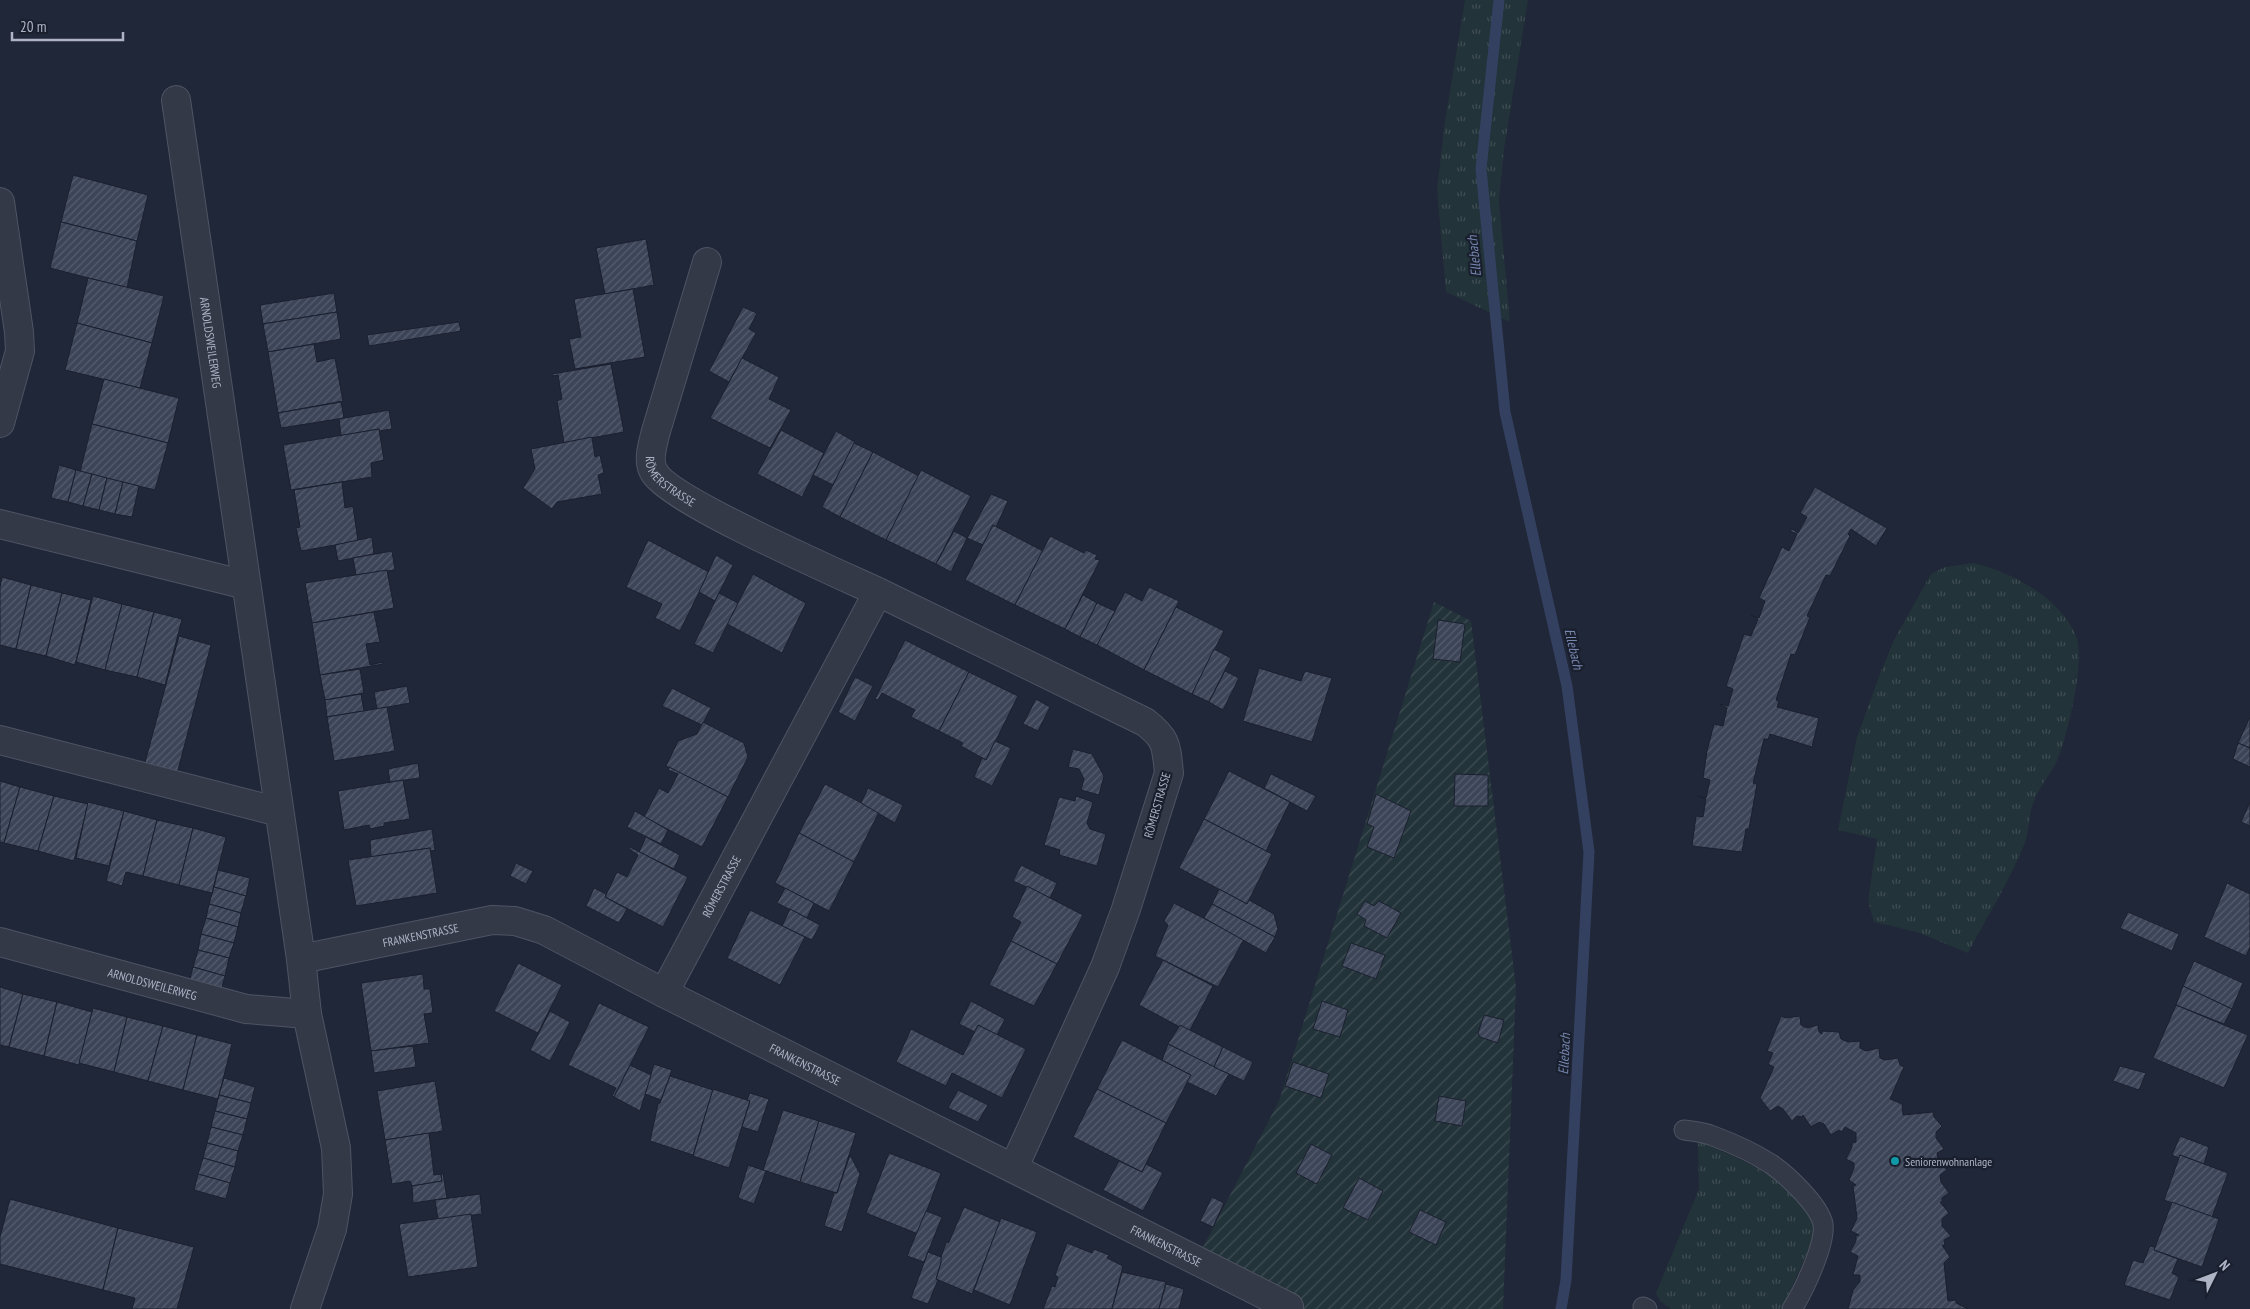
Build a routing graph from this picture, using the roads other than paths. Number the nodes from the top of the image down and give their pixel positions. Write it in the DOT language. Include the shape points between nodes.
graph roads {
  1 [pos="176,100"];
  2 [pos="0,202"];
  3 [pos="707,262"];
  4 [pos="0,423"];
  5 [pos="0,524"];
  6 [pos="246,585"];
  7 [pos="878,592"];
  8 [pos="0,740"];
  9 [pos="279,812"];
  10 [pos="0,942"];
  11 [pos="301,959"];
  12 [pos="664,993"];
  13 [pos="307,1014"];
  14 [pos="1684,1130"];
  15 [pos="1014,1167"];
  16 [pos="1289,1307"];
  17 [pos="305,1309"];
  18 [pos="1792,1309"];
  1 -- 6 [label="street, ARNOLDSWEILERWEG"];
  2 -- 4 [label="street" via="20,351"];
  3 -- 7 [label="street, RÖMERSTRASSE" via="656,431 651,452 652,470 660,480 718,515"];
  5 -- 6 [label="street"];
  6 -- 9 [label="street, ARNOLDSWEILERWEG"];
  7 -- 12 [label="street, RÖMERSTRASSE"];
  7 -- 15 [label="street, RÖMERSTRASSE" via="1145,722 1161,734 1167,749 1169,773 1105,967"];
  8 -- 9 [label="street"];
  9 -- 11 [label="street, ARNOLDSWEILERWEG"];
  10 -- 13 [label="street, ARNOLDSWEILERWEG" via="246,1009"];
  11 -- 12 [label="street, FRANKENSTRASSE" via="492,920 515,921 544,930"];
  11 -- 13 [label="street, ARNOLDSWEILERWEG"];
  12 -- 15 [label="street, FRANKENSTRASSE"];
  13 -- 17 [label="street, ARNOLDSWEILERWEG" via="336,1148 338,1194 332,1229"];
  14 -- 18 [label="lane" via="1712,1135 1772,1164 1816,1208 1822,1224 1822,1239"];
  15 -- 16 [label="street, FRANKENSTRASSE"];
}
